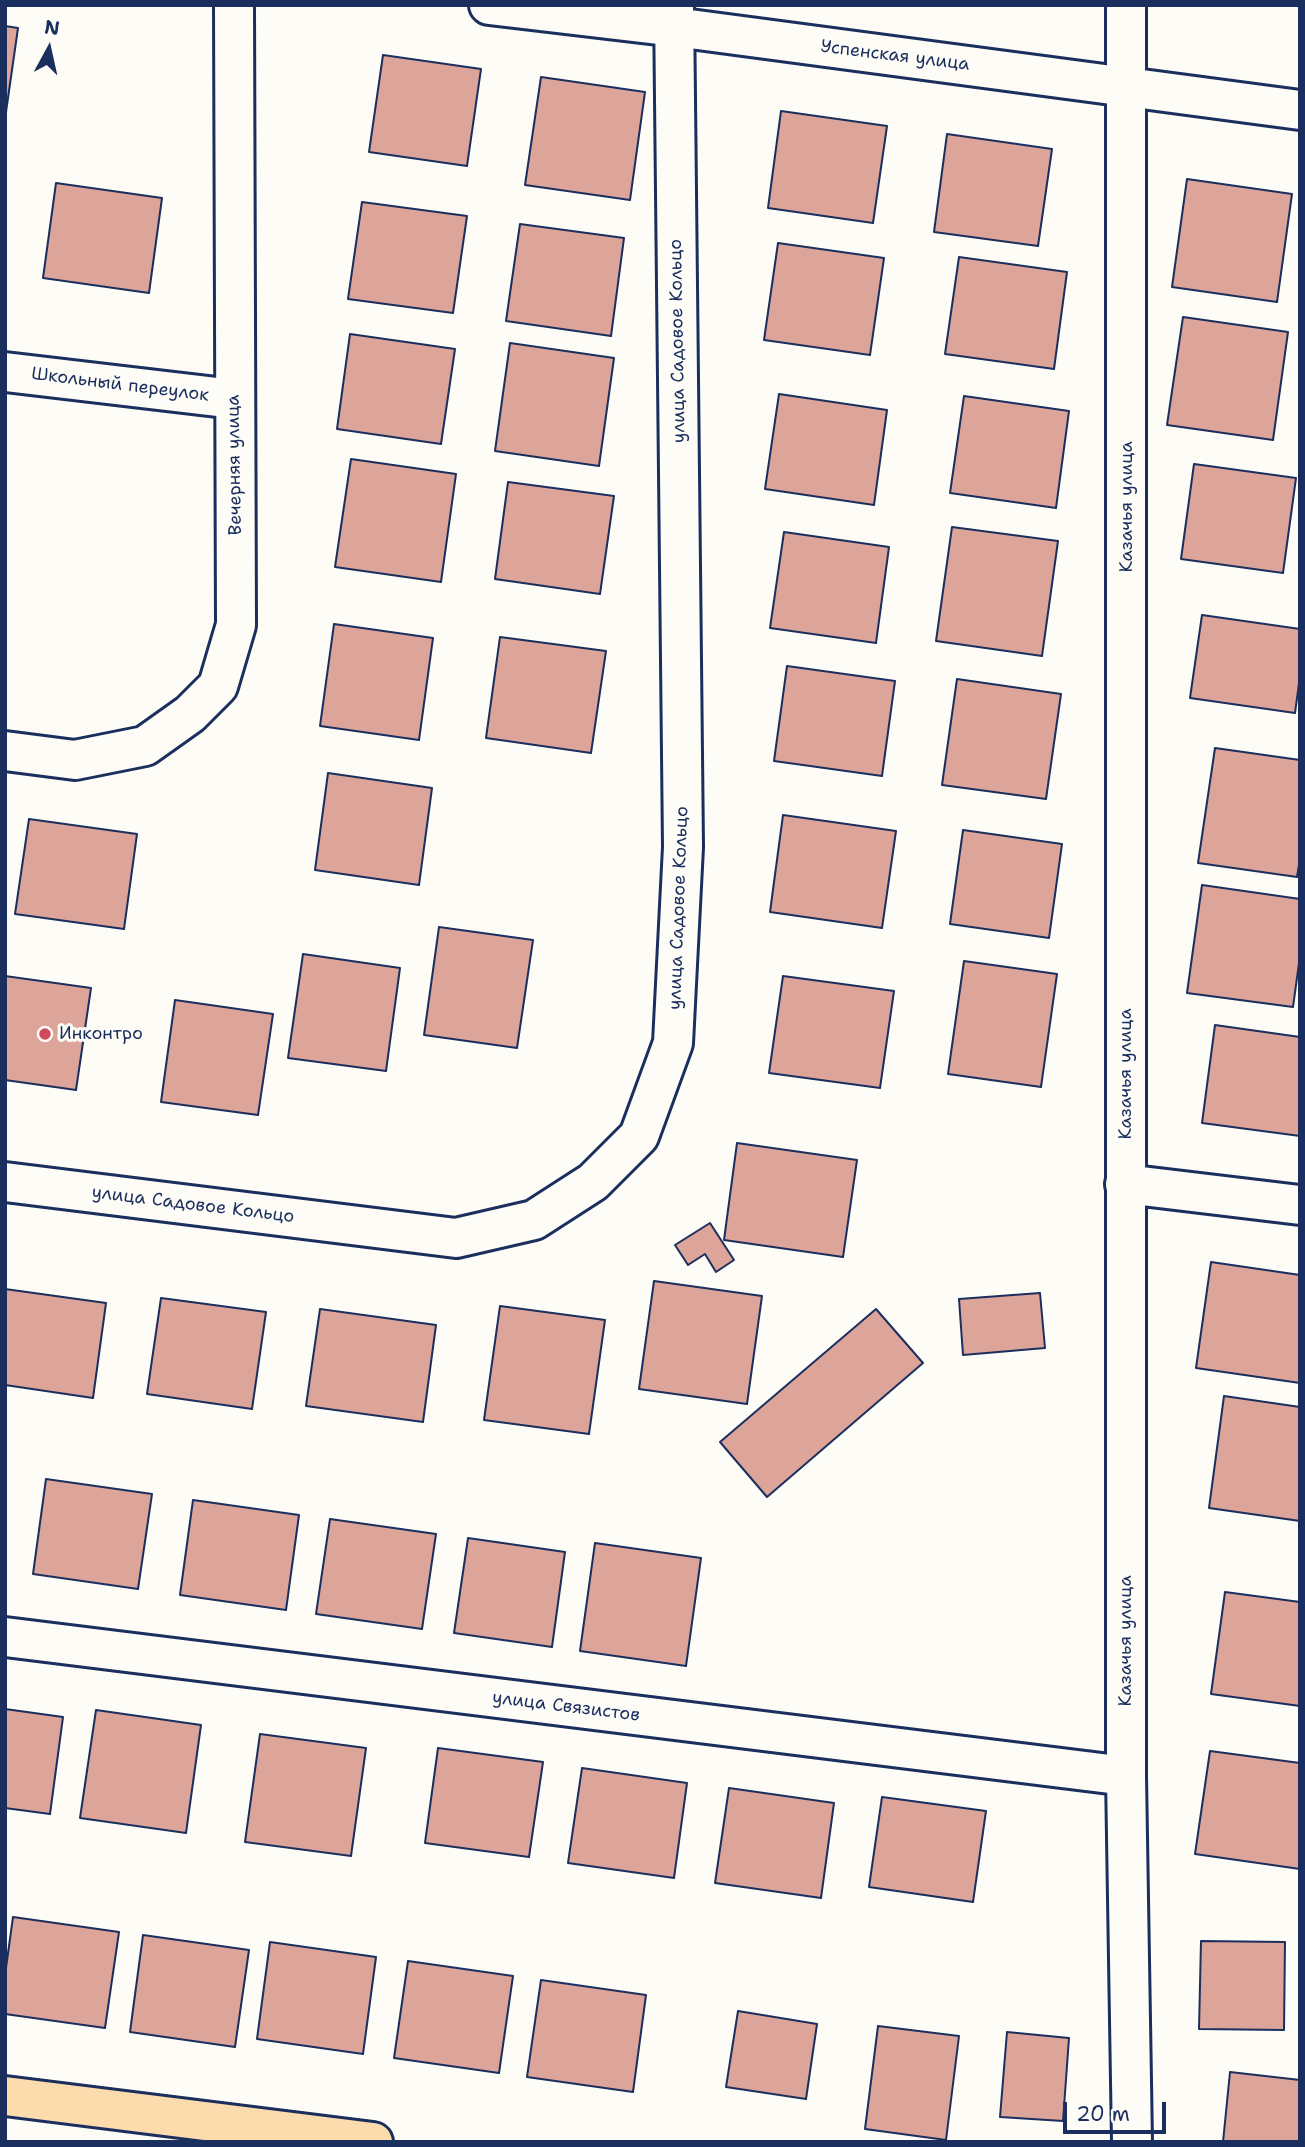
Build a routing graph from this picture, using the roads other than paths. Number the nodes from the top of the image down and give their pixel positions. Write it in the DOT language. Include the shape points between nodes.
graph roads {
  1 [pos="234,5"];
  2 [pos="489,5"];
  3 [pos="1126,5"];
  4 [pos="674,16"];
  5 [pos="1127,86"];
  6 [pos="1300,110"];
  7 [pos="5,372"];
  8 [pos="234,399"];
  9 [pos="5,751"];
  10 [pos="5,1182"];
  11 [pos="1125,1184"];
  12 [pos="1300,1205"];
  13 [pos="5,1637"];
  14 [pos="1126,1776"];
  15 [pos="5,2096"];
  16 [pos="373,2142"];
  17 [pos="1132,2142"];
  1 -- 8 [label="street, Вечерняя улица"];
  2 -- 4 [label="street, Успенская улица"];
  3 -- 5 [label="street, Казачья улица"];
  4 -- 5 [label="street, Успенская улица"];
  4 -- 10 [label="street, улица Садовое Кольцо" via="683,847 673,1043 639,1136 593,1182 534,1220 457,1238"];
  5 -- 6 [label="street, Успенская улица"];
  5 -- 11 [label="street, Казачья улица"];
  7 -- 8 [label="street, Школьный переулок"];
  8 -- 9 [label="street, Вечерняя улица" via="236,625 218,686 190,714 145,746 75,760"];
  11 -- 12 [label="street"];
  11 -- 14 [label="street, Казачья улица"];
  13 -- 14 [label="street, улица Связистов"];
  14 -- 17 [label="street, Казачья улица"];
  15 -- 16 [label="main road"];
}
